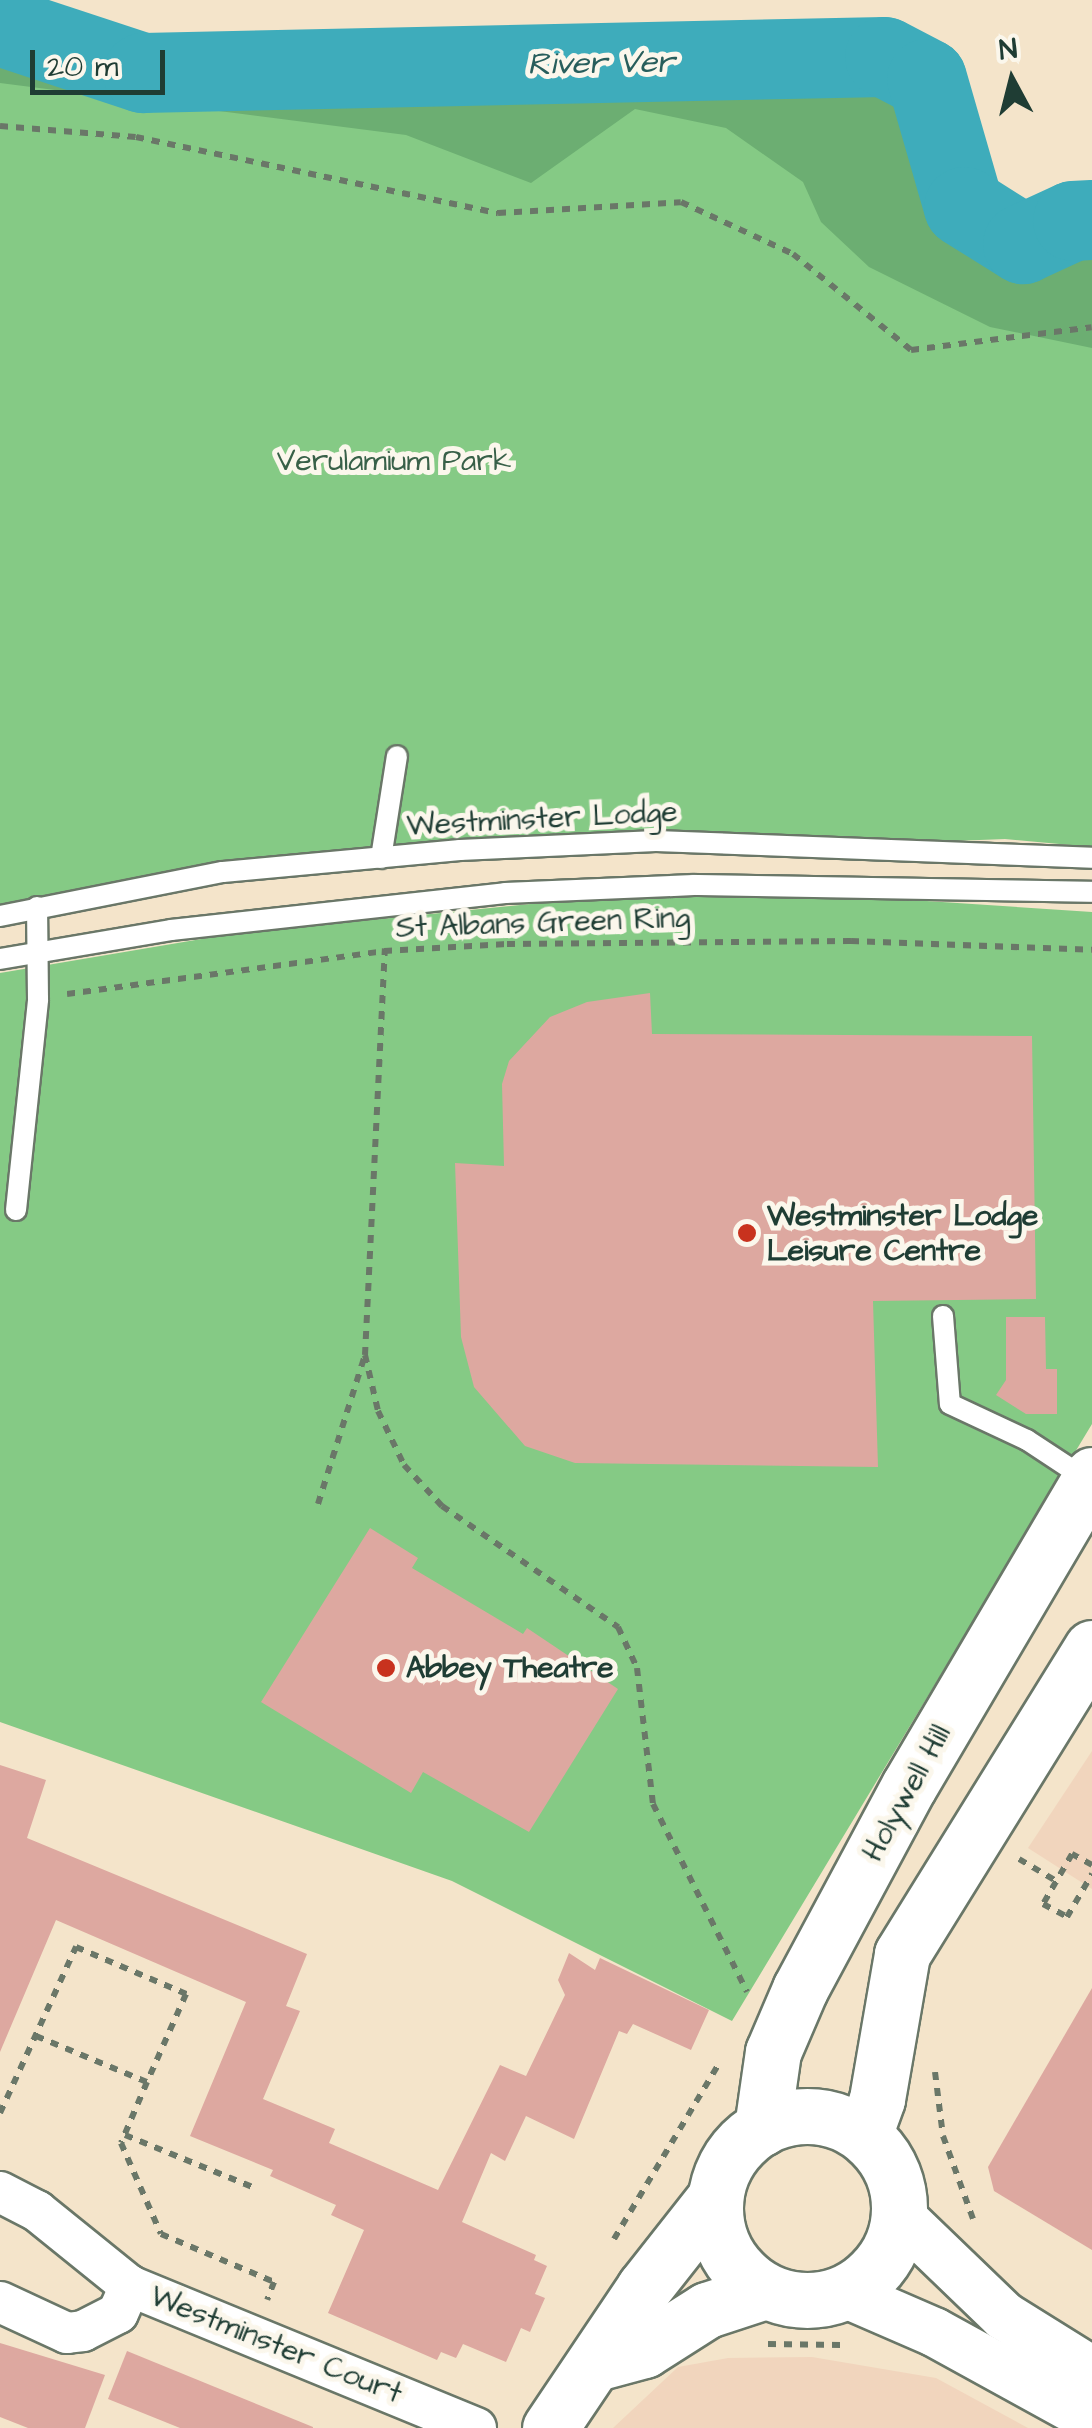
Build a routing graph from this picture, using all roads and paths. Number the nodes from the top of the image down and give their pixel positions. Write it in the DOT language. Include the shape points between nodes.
graph roads {
  1 [pos="0,126"];
  2 [pos="1092,327"];
  3 [pos="397,756"];
  4 [pos="381,858"];
  5 [pos="1092,858"];
  6 [pos="1092,892"];
  7 [pos="37,908"];
  8 [pos="0,916"];
  9 [pos="1092,950"];
  10 [pos="384,951"];
  11 [pos="34,952"];
  12 [pos="0,959"];
  13 [pos="38,999"];
  14 [pos="16,1210"];
  15 [pos="943,1316"];
  16 [pos="365,1355"];
  17 [pos="1090,1477"];
  18 [pos="318,1504"];
  19 [pos="1092,1648"];
  20 [pos="1010,1854"];
  21 [pos="1092,1865"];
  22 [pos="1092,1874"];
  23 [pos="1056,1882"];
  24 [pos="1080,1897"];
  25 [pos="1092,1904"];
  26 [pos="756,2001"];
  27 [pos="36,2036"];
  28 [pos="729,2046"];
  29 [pos="936,2064"];
  30 [pos="147,2082"];
  31 [pos="0,2113"];
  32 [pos="762,2128"];
  33 [pos="124,2135"];
  34 [pos="864,2136"];
  35 [pos="255,2188"];
  36 [pos="0,2192"];
  37 [pos="714,2198"];
  38 [pos="899,2214"];
  39 [pos="978,2232"];
  40 [pos="610,2246"];
  41 [pos="130,2286"];
  42 [pos="844,2292"];
  43 [pos="0,2302"];
  44 [pos="760,2317"];
  45 [pos="253,2338"];
  46 [pos="858,2345"];
  47 [pos="596,2363"];
  48 [pos="1092,2370"];
  49 [pos="1092,2419"];
  50 [pos="476,2428"];
  51 [pos="550,2428"];
  1 -- 2 [label="path" via="136,137 498,213 681,202 794,254 910,350"];
  3 -- 4 [label="lane"];
  4 -- 5 [label="lane, Westminster Lodge" via="656,840"];
  4 -- 7 [label="lane, Westminster Lodge" via="223,872"];
  6 -- 11 [label="lane" via="580,889 172,930"];
  7 -- 8 [label="lane, Westminster Lodge"];
  7 -- 11 [label="lane"];
  9 -- 10 [label="path, St Albans Green Ring" via="656,940"];
  10 -- 13 [label="path, St Albans Green Ring"];
  10 -- 16 [label="path"];
  11 -- 12 [label="lane"];
  11 -- 13 [label="lane"];
  13 -- 14 [label="lane"];
  15 -- 17 [label="lane" via="950,1404"];
  16 -- 18 [label="path"];
  16 -- 26 [label="path" via="378,1410 404,1465 442,1506 618,1628 637,1668 653,1804"];
  17 -- 32 [label="main road, Holywell Hill" via="909,1786 800,1989 773,2052"];
  19 -- 34 [label="main road" via="902,1954 877,2099"];
  20 -- 23 [label="path"];
  21 -- 23 [label="path" via="1072,1854"];
  22 -- 24 [label="path"];
  23 -- 24 [label="path" via="1042,1904 1067,1916"];
  24 -- 25 [label="path"];
  27 -- 30 [label="path"];
  27 -- 30 [label="path" via="76,1947 186,1994"];
  27 -- 31 [label="path"];
  28 -- 40 [label="path"];
  29 -- 39 [label="path" via="942,2136"];
  30 -- 33 [label="path"];
  32 -- 34 [label="main road" via="810,2116"];
  32 -- 37 [label="main road" via="732,2152"];
  33 -- 35 [label="path"];
  33 -- 45 [label="path" via="121,2143 161,2234 274,2282"];
  34 -- 38 [label="main road" via="889,2166"];
  36 -- 41 [label="street, Westminster Court" via="38,2211"];
  37 -- 44 [label="main road" via="720,2241"];
  37 -- 47 [label="main road"];
  38 -- 42 [label="main road" via="881,2263"];
  38 -- 48 [label="street" via="1004,2316"];
  41 -- 43 [label="street, Westminster Court" via="118,2314 83,2332 67,2333"];
  41 -- 45 [label="street, Westminster Court"];
  42 -- 44 [label="main road" via="796,2300"];
  42 -- 49 [label="street" via="934,2332"];
  44 -- 46 [label="path"];
  44 -- 47 [label="main road" via="708,2310 644,2350"];
  45 -- 50 [label="street, Westminster Court"];
  47 -- 51 [label="main road"];
}
